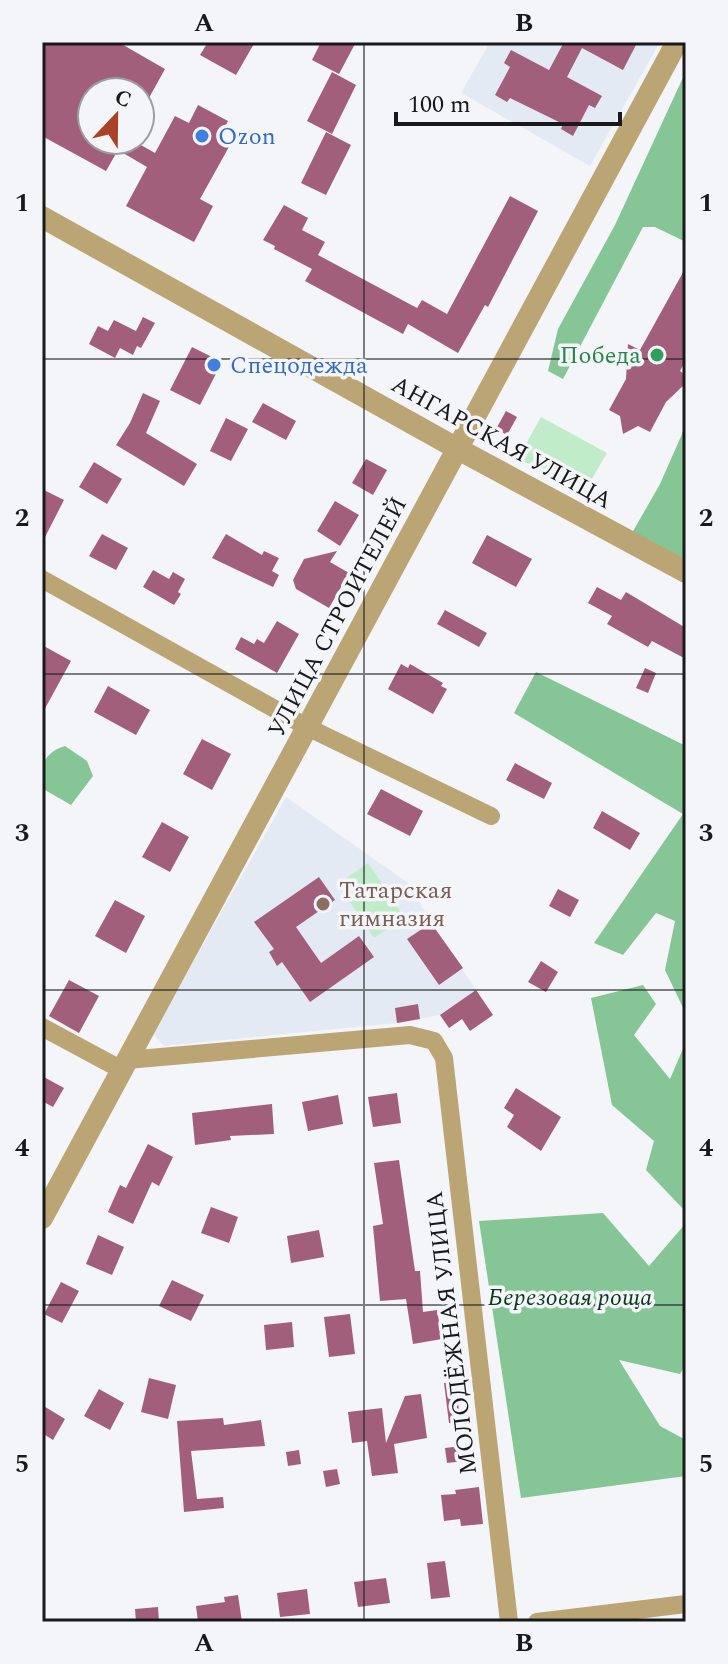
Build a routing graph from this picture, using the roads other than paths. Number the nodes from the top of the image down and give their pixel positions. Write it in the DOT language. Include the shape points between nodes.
graph roads {
  1 [pos="677,42"];
  2 [pos="42,217"];
  3 [pos="458,449"];
  4 [pos="686,572"];
  5 [pos="42,579"];
  6 [pos="307,727"];
  7 [pos="491,816"];
  8 [pos="42,1027"];
  9 [pos="124,1065"];
  10 [pos="42,1218"];
  11 [pos="686,1604"];
  12 [pos="509,1622"];
  13 [pos="537,1622"];
  1 -- 3 [label="street, УЛИЦА СТРОИТЕЛЕЙ"];
  2 -- 3 [label="street, АНГАРСКАЯ УЛИЦА"];
  3 -- 4 [label="street, АНГАРСКАЯ УЛИЦА"];
  3 -- 6 [label="street, УЛИЦА СТРОИТЕЛЕЙ"];
  5 -- 6 [label="street"];
  6 -- 7 [label="street"];
  6 -- 9 [label="street, УЛИЦА СТРОИТЕЛЕЙ"];
  8 -- 9 [label="street"];
  9 -- 10 [label="street, УЛИЦА СТРОИТЕЛЕЙ"];
  9 -- 12 [label="street, МОЛОДЁЖНАЯ УЛИЦА" via="410,1035 434,1041 444,1058"];
  11 -- 13 [label="street"];
}
